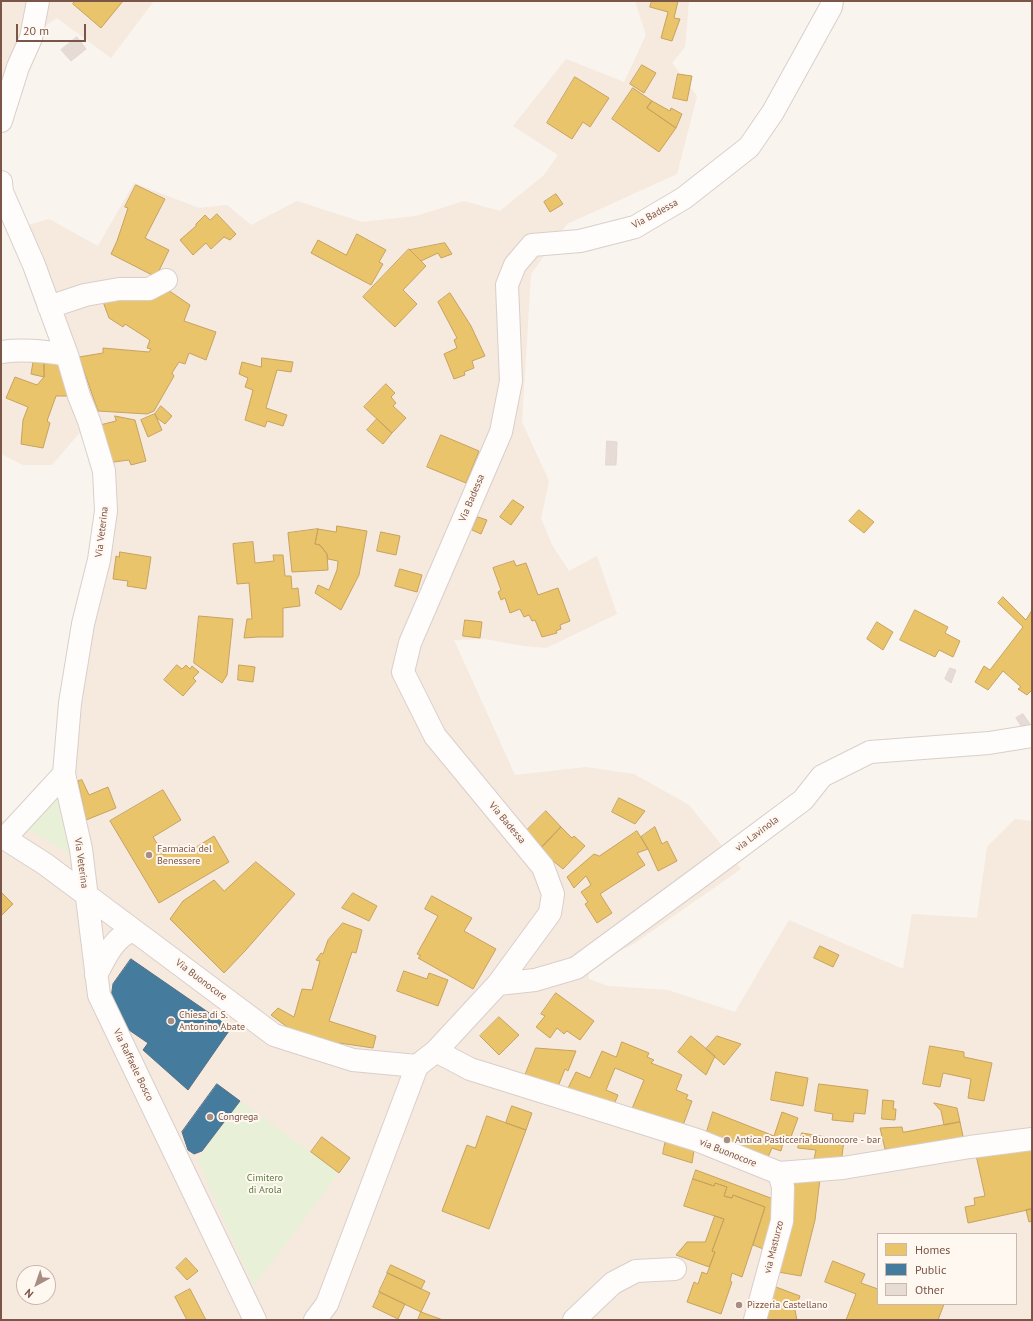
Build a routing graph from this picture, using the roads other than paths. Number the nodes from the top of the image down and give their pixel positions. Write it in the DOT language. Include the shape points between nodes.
graph roads {
  1 [pos="38,1"];
  2 [pos="832,1"];
  3 [pos="1,120"];
  4 [pos="1,182"];
  5 [pos="166,280"];
  6 [pos="49,307"];
  7 [pos="1,352"];
  8 [pos="67,355"];
  9 [pos="1032,736"];
  10 [pos="64,774"];
  11 [pos="3,838"];
  12 [pos="86,895"];
  13 [pos="133,930"];
  14 [pos="96,975"];
  15 [pos="498,984"];
  16 [pos="436,1051"];
  17 [pos="417,1066"];
  18 [pos="1032,1139"];
  19 [pos="779,1173"];
  20 [pos="675,1269"];
  21 [pos="255,1320"];
  22 [pos="315,1320"];
  23 [pos="574,1320"];
  24 [pos="755,1320"];
  1 -- 3 [label="street" via="31,38 18,67"];
  2 -- 15 [label="street, Via Badessa" via="773,112 749,147 684,198 635,227 580,241 532,245 515,265 507,285 512,381 501,432 410,642 403,672 435,736 543,867 553,894 550,913"];
  4 -- 6 [label="street, Via Veterina" via="2,192 34,265"];
  5 -- 6 [label="street" via="149,289 119,289 85,295"];
  6 -- 8 [label="street, Via Veterina"];
  7 -- 8 [label="street" via="18,349"];
  8 -- 10 [label="street, Via Veterina" via="104,471 106,511 98,560 82,624 66,740"];
  9 -- 15 [label="street, via Lavinola" via="990,743 870,752 822,776 803,800 576,968 535,980"];
  10 -- 11 [label="street"];
  10 -- 12 [label="street, Via Veterina" via="81,849"];
  11 -- 12 [label="street" via="45,864"];
  12 -- 13 [label="street, Via Buonocore"];
  12 -- 14 [label="street, Via Raffaele Bosco"];
  13 -- 14 [label="street" via="116,940"];
  13 -- 17 [label="street, Via Buonocore" via="274,1035 353,1060"];
  14 -- 21 [label="street, Via Raffaele Bosco" via="99,995"];
  15 -- 16 [label="street, Via Badessa"];
  16 -- 17 [label="street, Via Badessa"];
  16 -- 19 [label="street, via Buonocore" via="470,1069 697,1140"];
  17 -- 22 [label="street" via="327,1304"];
  18 -- 19 [label="street, via Buonocore" via="843,1168"];
  19 -- 24 [label="street, via Masturzo" via="783,1187 782,1221"];
  20 -- 23 [label="street" via="636,1271 613,1283"];
}
